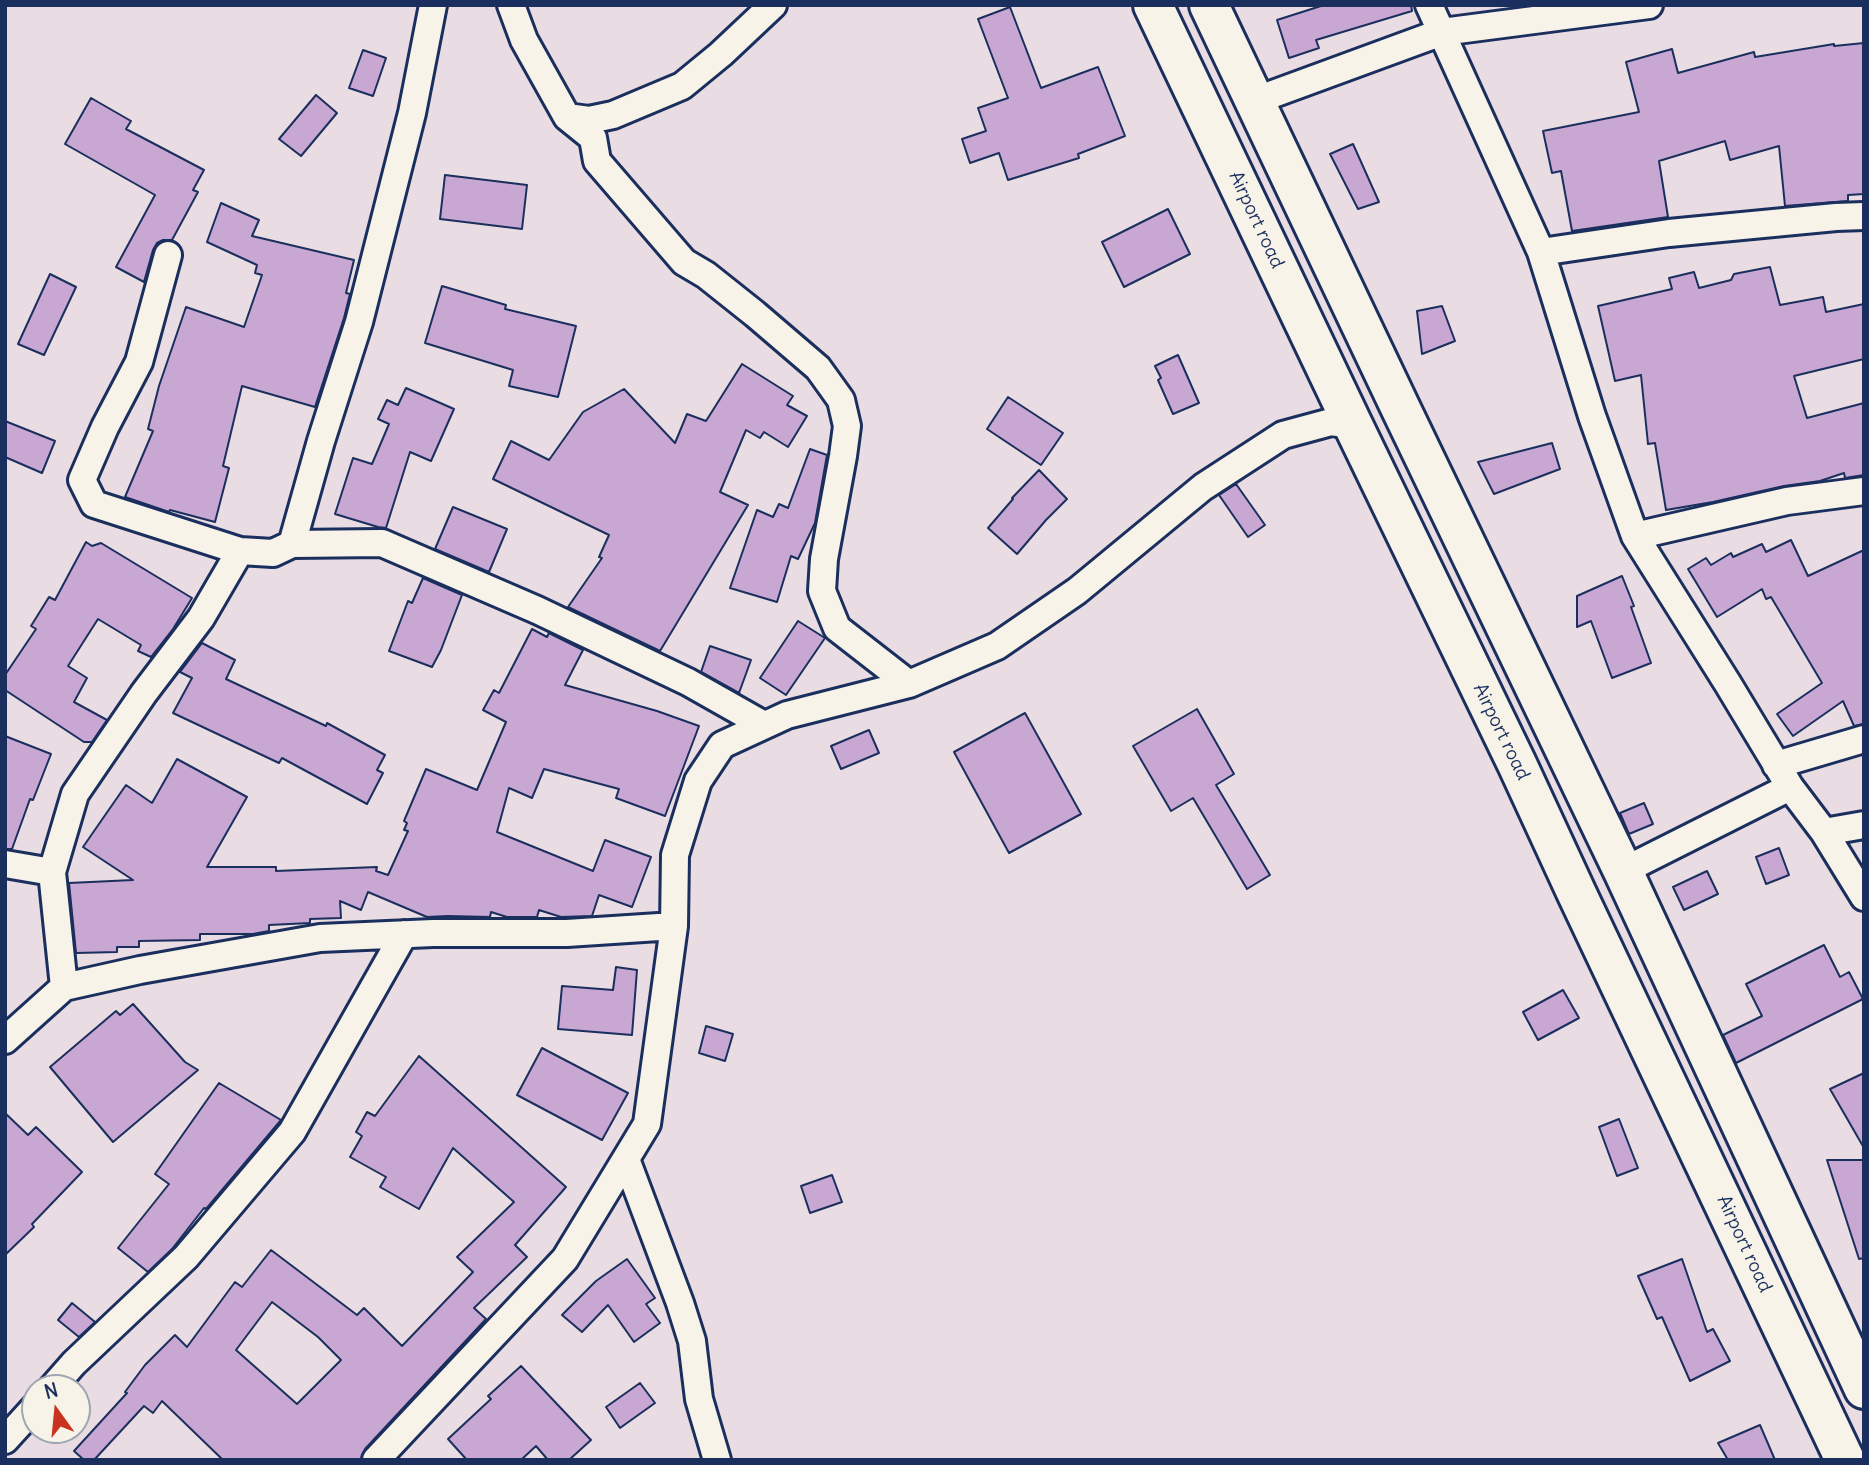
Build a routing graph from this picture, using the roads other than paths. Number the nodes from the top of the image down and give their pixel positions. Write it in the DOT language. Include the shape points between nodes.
graph roads {
  1 [pos="433,5"];
  2 [pos="511,5"];
  3 [pos="773,5"];
  4 [pos="1153,5"];
  5 [pos="1209,5"];
  6 [pos="1429,5"];
  7 [pos="1648,5"];
  8 [pos="1442,32"];
  9 [pos="1254,101"];
  10 [pos="566,117"];
  11 [pos="1864,216"];
  12 [pos="1541,252"];
  13 [pos="169,255"];
  14 [pos="1353,425"];
  15 [pos="1864,491"];
  16 [pos="1635,536"];
  17 [pos="292,544"];
  18 [pos="240,551"];
  19 [pos="909,684"];
  20 [pos="764,725"];
  21 [pos="1864,739"];
  22 [pos="1783,776"];
  23 [pos="1864,825"];
  24 [pos="1824,832"];
  25 [pos="5,864"];
  26 [pos="1623,871"];
  27 [pos="52,872"];
  28 [pos="1864,897"];
  29 [pos="674,926"];
  30 [pos="404,934"];
  31 [pos="64,986"];
  32 [pos="5,1040"];
  33 [pos="625,1159"];
  34 [pos="64,1374"];
  35 [pos="1864,1389"];
  36 [pos="21,1422"];
  37 [pos="5,1440"];
  38 [pos="1850,1449"];
  39 [pos="376,1460"];
  40 [pos="717,1460"];
  1 -- 17 [label="street" via="412,113 365,296"];
  2 -- 10 [label="street" via="524,40"];
  3 -- 10 [label="street" via="682,86 613,115 589,120"];
  4 -- 14 [label="main road, Airport road"];
  5 -- 9 [label="main road"];
  6 -- 8 [label="street"];
  7 -- 8 [label="street"];
  8 -- 9 [label="street"];
  8 -- 12 [label="street"];
  9 -- 26 [label="main road"];
  10 -- 19 [label="street" via="593,138 597,161 684,262 746,306 818,368 841,400 848,426 822,591 837,628"];
  11 -- 12 [label="street" via="1669,233"];
  12 -- 16 [label="street"];
  13 -- 18 [label="street" via="139,362 82,480 94,504"];
  14 -- 19 [label="street" via="1331,422 1283,435 1203,487 1077,591 997,646"];
  14 -- 38 [label="main road, Airport road"];
  15 -- 16 [label="street" via="1787,501"];
  16 -- 22 [label="street"];
  17 -- 18 [label="street" via="273,552"];
  17 -- 20 [label="street" via="382,543 537,610 688,682"];
  18 -- 27 [label="street" via="201,618 75,794"];
  19 -- 20 [label="street"];
  20 -- 29 [label="street" via="722,746 698,781 675,856"];
  21 -- 22 [label="street"];
  22 -- 24 [label="street"];
  22 -- 26 [label="street"];
  23 -- 24 [label="street"];
  24 -- 28 [label="street"];
  25 -- 27 [label="street"];
  26 -- 35 [label="main road"];
  27 -- 31 [label="street"];
  29 -- 30 [label="street" via="567,933"];
  29 -- 33 [label="street" via="647,1124"];
  30 -- 31 [label="street" via="320,938"];
  30 -- 34 [label="street" via="292,1132 186,1258"];
  31 -- 32 [label="street"];
  33 -- 39 [label="street" via="565,1259"];
  33 -- 40 [label="street" via="692,1341 699,1399"];
  36 -- 37 [label="street"];
}
